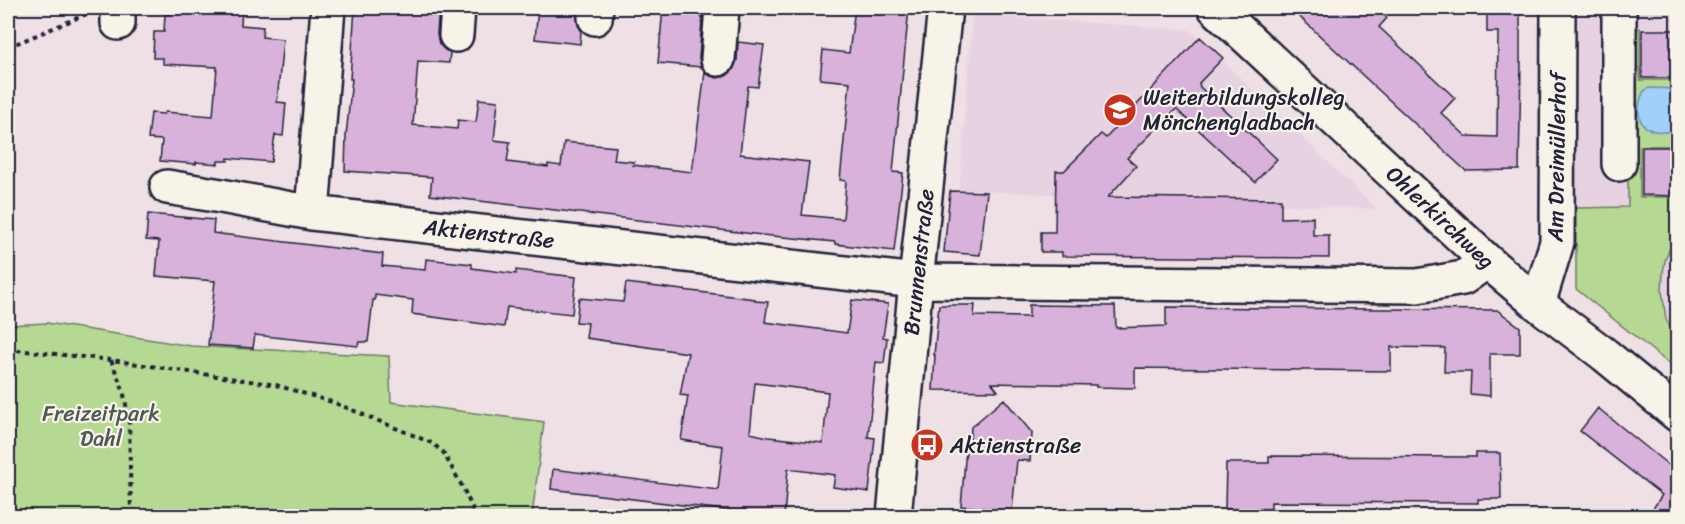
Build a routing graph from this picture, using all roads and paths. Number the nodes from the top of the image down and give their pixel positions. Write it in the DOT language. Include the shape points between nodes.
graph roads {
  1 [pos="328,8"];
  2 [pos="722,8"];
  3 [pos="945,8"];
  4 [pos="1215,8"];
  5 [pos="1558,8"];
  6 [pos="1618,8"];
  7 [pos="110,14"];
  8 [pos="8,47"];
  9 [pos="718,59"];
  10 [pos="1618,164"];
  11 [pos="166,188"];
  12 [pos="312,213"];
  13 [pos="1487,261"];
  14 [pos="916,281"];
  15 [pos="1538,304"];
  16 [pos="8,349"];
  17 [pos="111,360"];
  18 [pos="1677,415"];
  19 [pos="390,514"];
  20 [pos="131,516"];
  21 [pos="383,516"];
  22 [pos="476,516"];
  23 [pos="894,516"];
  1 -- 12 [label="street"];
  2 -- 9 [label="street"];
  3 -- 14 [label="street, Brunnenstraße"];
  4 -- 13 [label="street, Ohlerkirchweg"];
  5 -- 15 [label="street, Am Dreimüllerhof" via="1557,242"];
  6 -- 10 [label="street"];
  7 -- 8 [label="path"];
  11 -- 12 [label="street, Aktienstraße"];
  12 -- 14 [label="street, Aktienstraße"];
  13 -- 14 [label="street, Aktienstraße" via="1463,278 1417,286"];
  13 -- 15 [label="street, Ohlerkirchweg"];
  14 -- 23 [label="street, Brunnenstraße"];
  15 -- 18 [label="street, Ohlerkirchweg"];
  16 -- 17 [label="path"];
  17 -- 20 [label="path" via="129,419"];
  17 -- 22 [label="path" via="276,385 335,403 432,443 443,452"];
  19 -- 21 [label="path"];
}
